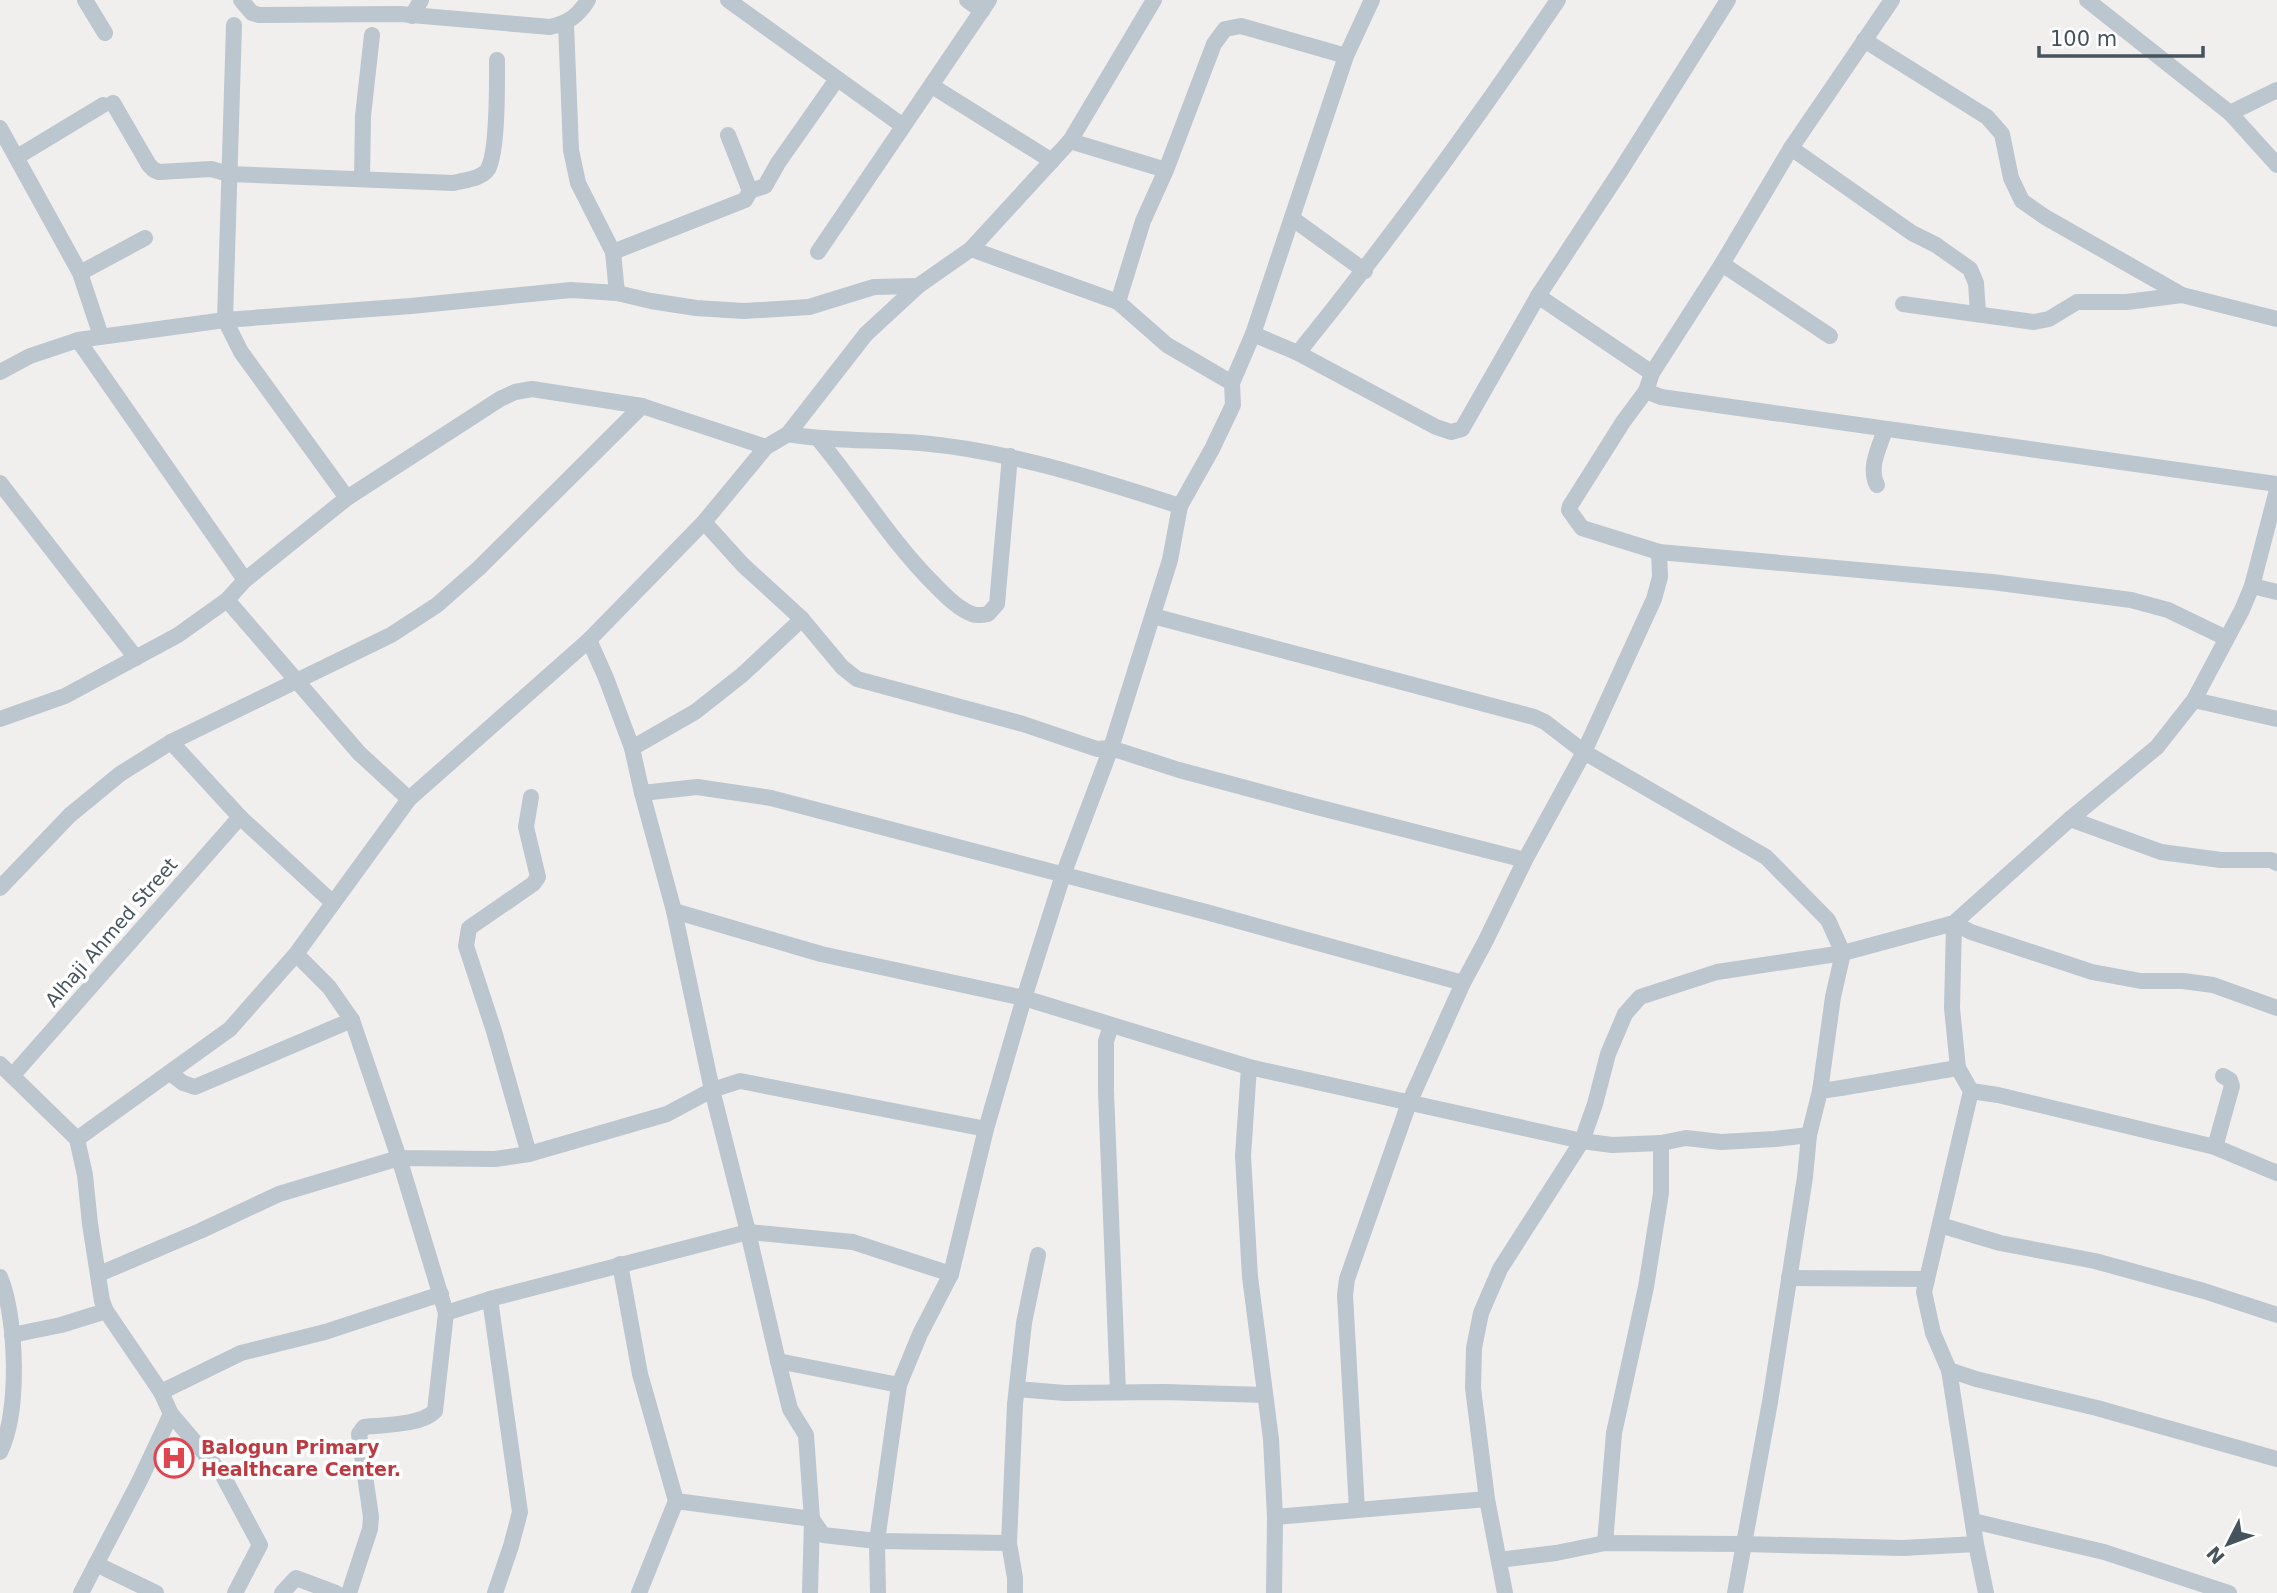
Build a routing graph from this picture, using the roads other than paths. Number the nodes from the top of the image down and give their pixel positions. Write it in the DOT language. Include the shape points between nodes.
graph roads {
  1 [pos="85,0"];
  2 [pos="241,0"];
  3 [pos="421,0"];
  4 [pos="588,0"];
  5 [pos="728,0"];
  6 [pos="967,0"];
  7 [pos="1154,0"];
  8 [pos="1372,0"];
  9 [pos="1558,0"];
  10 [pos="1728,0"];
  11 [pos="1892,0"];
  12 [pos="2087,0"];
  13 [pos="986,5"];
  14 [pos="402,10"];
  15 [pos="566,24"];
  16 [pos="234,25"];
  17 [pos="104,33"];
  18 [pos="372,35"];
  19 [pos="1864,40"];
  20 [pos="1346,56"];
  21 [pos="498,60"];
  22 [pos="837,79"];
  23 [pos="932,86"];
  24 [pos="2277,90"];
  25 [pos="2230,113"];
  26 [pos="903,126"];
  27 [pos="0,128"];
  28 [pos="728,135"];
  29 [pos="1070,141"];
  30 [pos="1791,148"];
  31 [pos="18,157"];
  32 [pos="1052,161"];
  33 [pos="2277,165"];
  34 [pos="1166,170"];
  35 [pos="229,174"];
  36 [pos="362,179"];
  37 [pos="750,191"];
  38 [pos="1293,219"];
  39 [pos="145,238"];
  40 [pos="971,250"];
  41 [pos="613,252"];
  42 [pos="818,252"];
  43 [pos="1723,264"];
  44 [pos="1365,271"];
  45 [pos="80,273"];
  46 [pos="918,286"];
  47 [pos="617,293"];
  48 [pos="2182,295"];
  49 [pos="1538,296"];
  50 [pos="1118,302"];
  51 [pos="1903,304"];
  52 [pos="1978,313"];
  53 [pos="2277,319"];
  54 [pos="225,320"];
  55 [pos="1253,334"];
  56 [pos="101,336"];
  57 [pos="1830,336"];
  58 [pos="78,340"];
  59 [pos="1298,353"];
  60 [pos="0,372"];
  61 [pos="1652,373"];
  62 [pos="1232,383"];
  63 [pos="1646,391"];
  64 [pos="642,406"];
  65 [pos="1885,430"];
  66 [pos="788,434"];
  67 [pos="819,440"];
  68 [pos="766,447"];
  69 [pos="1010,456"];
  70 [pos="0,482"];
  71 [pos="2277,484"];
  72 [pos="1877,485"];
  73 [pos="2277,490"];
  74 [pos="347,498"];
  75 [pos="1180,506"];
  76 [pos="704,522"];
  77 [pos="1659,552"];
  78 [pos="245,580"];
  79 [pos="2252,586"];
  80 [pos="2277,592"];
  81 [pos="228,600"];
  82 [pos="1153,616"];
  83 [pos="802,619"];
  84 [pos="2226,638"];
  85 [pos="589,640"];
  86 [pos="136,658"];
  87 [pos="297,681"];
  88 [pos="2194,700"];
  89 [pos="2,714"];
  90 [pos="2277,719"];
  91 [pos="171,742"];
  92 [pos="632,748"];
  93 [pos="1111,748"];
  94 [pos="1584,752"];
  95 [pos="642,793"];
  96 [pos="531,797"];
  97 [pos="409,799"];
  98 [pos="240,817"];
  99 [pos="2070,819"];
  100 [pos="1524,860"];
  101 [pos="2277,863"];
  102 [pos="1063,875"];
  103 [pos="0,888"];
  104 [pos="333,903"];
  105 [pos="674,911"];
  106 [pos="1954,923"];
  107 [pos="1843,953"];
  108 [pos="296,954"];
  109 [pos="1463,983"];
  110 [pos="1024,998"];
  111 [pos="2277,1008"];
  112 [pos="352,1020"];
  113 [pos="1111,1026"];
  114 [pos="0,1063"];
  115 [pos="1250,1067"];
  116 [pos="1958,1068"];
  117 [pos="170,1073"];
  118 [pos="13,1076"];
  119 [pos="2222,1076"];
  120 [pos="712,1090"];
  121 [pos="1820,1091"];
  122 [pos="1971,1091"];
  123 [pos="1409,1103"];
  124 [pos="986,1129"];
  125 [pos="1809,1135"];
  126 [pos="77,1139"];
  127 [pos="1582,1141"];
  128 [pos="1661,1143"];
  129 [pos="2215,1147"];
  130 [pos="529,1154"];
  131 [pos="399,1158"];
  132 [pos="2277,1173"];
  133 [pos="1940,1225"];
  134 [pos="748,1231"];
  135 [pos="1038,1255"];
  136 [pos="620,1264"];
  137 [pos="99,1274"];
  138 [pos="951,1274"];
  139 [pos="0,1277"];
  140 [pos="1790,1278"];
  141 [pos="1927,1279"];
  142 [pos="440,1294"];
  143 [pos="490,1298"];
  144 [pos="106,1311"];
  145 [pos="446,1313"];
  146 [pos="2277,1315"];
  147 [pos="12,1335"];
  148 [pos="778,1361"];
  149 [pos="1949,1370"];
  150 [pos="899,1385"];
  151 [pos="1017,1389"];
  152 [pos="161,1392"];
  153 [pos="1118,1392"];
  154 [pos="1265,1395"];
  155 [pos="171,1414"];
  156 [pos="0,1452"];
  157 [pos="2277,1459"];
  158 [pos="1487,1499"];
  159 [pos="676,1501"];
  160 [pos="1357,1510"];
  161 [pos="1275,1517"];
  162 [pos="812,1520"];
  163 [pos="1973,1521"];
  164 [pos="877,1541"];
  165 [pos="1009,1543"];
  166 [pos="1605,1543"];
  167 [pos="1743,1544"];
  168 [pos="1976,1544"];
  169 [pos="1499,1560"];
  170 [pos="96,1564"];
  171 [pos="81,1593"];
  172 [pos="156,1593"];
  173 [pos="235,1593"];
  174 [pos="282,1593"];
  175 [pos="336,1593"];
  176 [pos="349,1593"];
  177 [pos="495,1593"];
  178 [pos="639,1593"];
  179 [pos="810,1593"];
  180 [pos="878,1593"];
  181 [pos="1015,1593"];
  182 [pos="1274,1593"];
  183 [pos="1505,1593"];
  184 [pos="1735,1593"];
  185 [pos="1986,1593"];
  186 [pos="2229,1593"];
  1 -- 17 [label="street"];
  2 -- 14 [label="street" via="259,15"];
  3 -- 14 [label="street"];
  4 -- 15 [label="street"];
  5 -- 22 [label="street"];
  6 -- 13 [label="street"];
  7 -- 29 [label="street"];
  8 -- 20 [label="street"];
  9 -- 44 [label="street"];
  10 -- 49 [label="street"];
  11 -- 19 [label="street"];
  12 -- 25 [label="street"];
  13 -- 23 [label="street"];
  14 -- 15 [label="street" via="550,27"];
  15 -- 41 [label="street" via="571,150 579,183"];
  16 -- 35 [label="street"];
  18 -- 36 [label="street"];
  19 -- 30 [label="street"];
  19 -- 48 [label="street" via="1987,117 2002,134 2011,178 2022,201"];
  20 -- 34 [label="street" via="1241,26 1225,29 1214,44"];
  20 -- 38 [label="street"];
  21 -- 36 [label="street" via="491,157 481,176 453,183"];
  22 -- 26 [label="street"];
  22 -- 37 [label="street" via="765,186"];
  23 -- 26 [label="street"];
  23 -- 32 [label="street"];
  24 -- 25 [label="street"];
  25 -- 33 [label="street"];
  26 -- 42 [label="street"];
  27 -- 31 [label="street"];
  28 -- 37 [label="street"];
  29 -- 32 [label="street"];
  29 -- 34 [label="street"];
  30 -- 43 [label="street"];
  30 -- 52 [label="street" via="1969,269 1976,283"];
  31 -- 35 [label="street" via="108,104 154,170 211,169"];
  31 -- 45 [label="street"];
  32 -- 40 [label="street"];
  34 -- 50 [label="street" via="1143,221"];
  35 -- 36 [label="street"];
  35 -- 54 [label="street"];
  37 -- 41 [label="street" via="743,202"];
  38 -- 44 [label="street"];
  38 -- 55 [label="street"];
  39 -- 45 [label="street"];
  40 -- 46 [label="street"];
  40 -- 50 [label="street"];
  41 -- 47 [label="street"];
  43 -- 57 [label="street"];
  43 -- 61 [label="street"];
  44 -- 59 [label="street"];
  45 -- 56 [label="street"];
  46 -- 47 [label="street" via="874,287 809,307 744,311 696,308"];
  46 -- 66 [label="street" via="866,334"];
  47 -- 54 [label="street" via="571,290"];
  48 -- 52 [label="street" via="2077,302 2049,319 2034,322"];
  48 -- 53 [label="street"];
  49 -- 59 [label="street" via="1462,429 1451,432"];
  49 -- 61 [label="street"];
  50 -- 62 [label="street" via="1167,345"];
  51 -- 52 [label="street"];
  54 -- 56 [label="street"];
  54 -- 74 [label="street" via="241,352"];
  55 -- 59 [label="street"];
  55 -- 62 [label="street"];
  56 -- 58 [label="street"];
  58 -- 60 [label="street"];
  58 -- 78 [label="street"];
  61 -- 63 [label="street"];
  62 -- 75 [label="street" via="1233,405"];
  63 -- 65 [label="street" via="1661,397"];
  63 -- 77 [label="street" via="1569,510 1583,528"];
  64 -- 68 [label="street"];
  64 -- 74 [label="street" via="532,389 515,392"];
  64 -- 87 [label="street" via="437,605 391,635"];
  65 -- 71 [label="street"];
  65 -- 72 [label="street" via="1873,467"];
  66 -- 67 [label="street"];
  66 -- 68 [label="street"];
  67 -- 69 [label="street" via="921,443"];
  67 -- 69 [label="street" via="916,566 952,601 974,615 988,614 997,604"];
  68 -- 76 [label="street"];
  69 -- 75 [label="street"];
  70 -- 86 [label="street"];
  73 -- 79 [label="street"];
  74 -- 78 [label="street"];
  75 -- 82 [label="street"];
  76 -- 83 [label="street"];
  76 -- 85 [label="street"];
  77 -- 84 [label="street" via="1992,582 2131,600 2168,610"];
  77 -- 94 [label="street" via="1660,578 1654,599"];
  78 -- 81 [label="street"];
  79 -- 80 [label="street"];
  79 -- 84 [label="street"];
  81 -- 86 [label="street"];
  81 -- 87 [label="street"];
  82 -- 93 [label="street"];
  82 -- 94 [label="street" via="1534,717"];
  83 -- 92 [label="street" via="695,712"];
  83 -- 93 [label="street" via="857,679 1097,749"];
  84 -- 88 [label="street"];
  85 -- 92 [label="street"];
  85 -- 97 [label="street"];
  86 -- 89 [label="street" via="65,696"];
  87 -- 91 [label="street"];
  87 -- 97 [label="street" via="359,753"];
  88 -- 90 [label="street"];
  88 -- 99 [label="street" via="2157,747"];
  91 -- 98 [label="street"];
  91 -- 103 [label="street" via="120,774 70,815"];
  92 -- 95 [label="street"];
  93 -- 100 [label="street"];
  93 -- 102 [label="street"];
  94 -- 100 [label="street"];
  94 -- 107 [label="street" via="1766,857 1828,920"];
  95 -- 102 [label="street" via="697,787 771,798"];
  95 -- 105 [label="street"];
  96 -- 130 [label="street" via="526,827 538,877 469,928 466,946"];
  97 -- 104 [label="street"];
  98 -- 104 [label="street"];
  98 -- 118 [label="street, Alhaji Ahmed Street"];
  99 -- 101 [label="street" via="2161,852"];
  99 -- 106 [label="street"];
  100 -- 109 [label="street"];
  102 -- 109 [label="street"];
  102 -- 110 [label="street"];
  104 -- 108 [label="street"];
  105 -- 110 [label="street" via="821,954"];
  105 -- 120 [label="street"];
  106 -- 107 [label="street"];
  106 -- 111 [label="street" via="2092,972 2141,981 2213,985"];
  106 -- 116 [label="street" via="1952,1008"];
  107 -- 121 [label="street"];
  107 -- 127 [label="street" via="1717,972 1640,997 1625,1014 1608,1054"];
  108 -- 112 [label="street" via="329,986"];
  108 -- 117 [label="street" via="229,1029"];
  109 -- 123 [label="street"];
  110 -- 113 [label="street"];
  110 -- 124 [label="street"];
  112 -- 117 [label="street" via="195,1087"];
  112 -- 131 [label="street"];
  113 -- 115 [label="street"];
  113 -- 153 [label="street" via="1106,1041 1106,1092"];
  114 -- 118 [label="street"];
  115 -- 123 [label="street"];
  115 -- 154 [label="street" via="1243,1156 1250,1277"];
  116 -- 121 [label="street"];
  116 -- 122 [label="street"];
  117 -- 126 [label="street"];
  118 -- 126 [label="street"];
  119 -- 129 [label="street" via="2232,1086"];
  120 -- 124 [label="street" via="740,1081"];
  120 -- 130 [label="street" via="667,1114"];
  120 -- 134 [label="street"];
  121 -- 125 [label="street"];
  122 -- 129 [label="street"];
  122 -- 133 [label="street"];
  123 -- 127 [label="street"];
  123 -- 160 [label="street" via="1346,1287"];
  124 -- 138 [label="street"];
  125 -- 128 [label="street" via="1721,1142 1686,1138"];
  125 -- 140 [label="street"];
  126 -- 137 [label="street"];
  127 -- 128 [label="street"];
  127 -- 158 [label="street" via="1500,1269 1481,1313 1473,1388"];
  128 -- 166 [label="street" via="1661,1193 1614,1433"];
  129 -- 132 [label="street"];
  130 -- 131 [label="street" via="495,1159"];
  131 -- 137 [label="street" via="279,1194"];
  131 -- 142 [label="street"];
  133 -- 141 [label="street"];
  133 -- 146 [label="street" via="2000,1243 2107,1265"];
  134 -- 136 [label="street"];
  134 -- 138 [label="street" via="853,1242"];
  134 -- 148 [label="street"];
  135 -- 151 [label="street"];
  136 -- 143 [label="street"];
  136 -- 159 [label="street" via="640,1374"];
  137 -- 144 [label="street"];
  138 -- 150 [label="street"];
  139 -- 147 [label="street" via="8,1298"];
  140 -- 141 [label="street"];
  140 -- 167 [label="street"];
  141 -- 149 [label="street" via="1924,1292 1933,1333"];
  142 -- 145 [label="street"];
  142 -- 152 [label="street" via="325,1332 242,1353"];
  143 -- 145 [label="street"];
  143 -- 177 [label="street" via="520,1512"];
  144 -- 147 [label="street"];
  144 -- 152 [label="street"];
  145 -- 176 [label="street" via="435,1411 425,1418 364,1427 359,1434 370,1529"];
  147 -- 156 [label="street" via="12,1406"];
  148 -- 150 [label="street"];
  148 -- 162 [label="street" via="790,1409 806,1435"];
  149 -- 157 [label="street"];
  149 -- 163 [label="street"];
  150 -- 164 [label="street"];
  151 -- 153 [label="street"];
  151 -- 165 [label="street"];
  152 -- 155 [label="street"];
  153 -- 154 [label="street"];
  154 -- 161 [label="street"];
  155 -- 170 [label="street"];
  155 -- 173 [label="street" via="222,1474 260,1545"];
  158 -- 160 [label="street"];
  158 -- 169 [label="street"];
  159 -- 162 [label="street"];
  159 -- 178 [label="street"];
  160 -- 161 [label="street"];
  161 -- 182 [label="street"];
  162 -- 164 [label="street" via="822,1535"];
  162 -- 179 [label="street"];
  163 -- 168 [label="street"];
  163 -- 186 [label="street" via="2104,1552"];
  164 -- 165 [label="street"];
  164 -- 180 [label="street"];
  165 -- 181 [label="street"];
  166 -- 167 [label="street"];
  166 -- 169 [label="street"];
  167 -- 168 [label="street" via="1903,1548"];
  167 -- 184 [label="street"];
  168 -- 185 [label="street"];
  169 -- 183 [label="street"];
  170 -- 171 [label="street"];
  170 -- 172 [label="street"];
  174 -- 175 [label="street" via="296,1577"];
}
